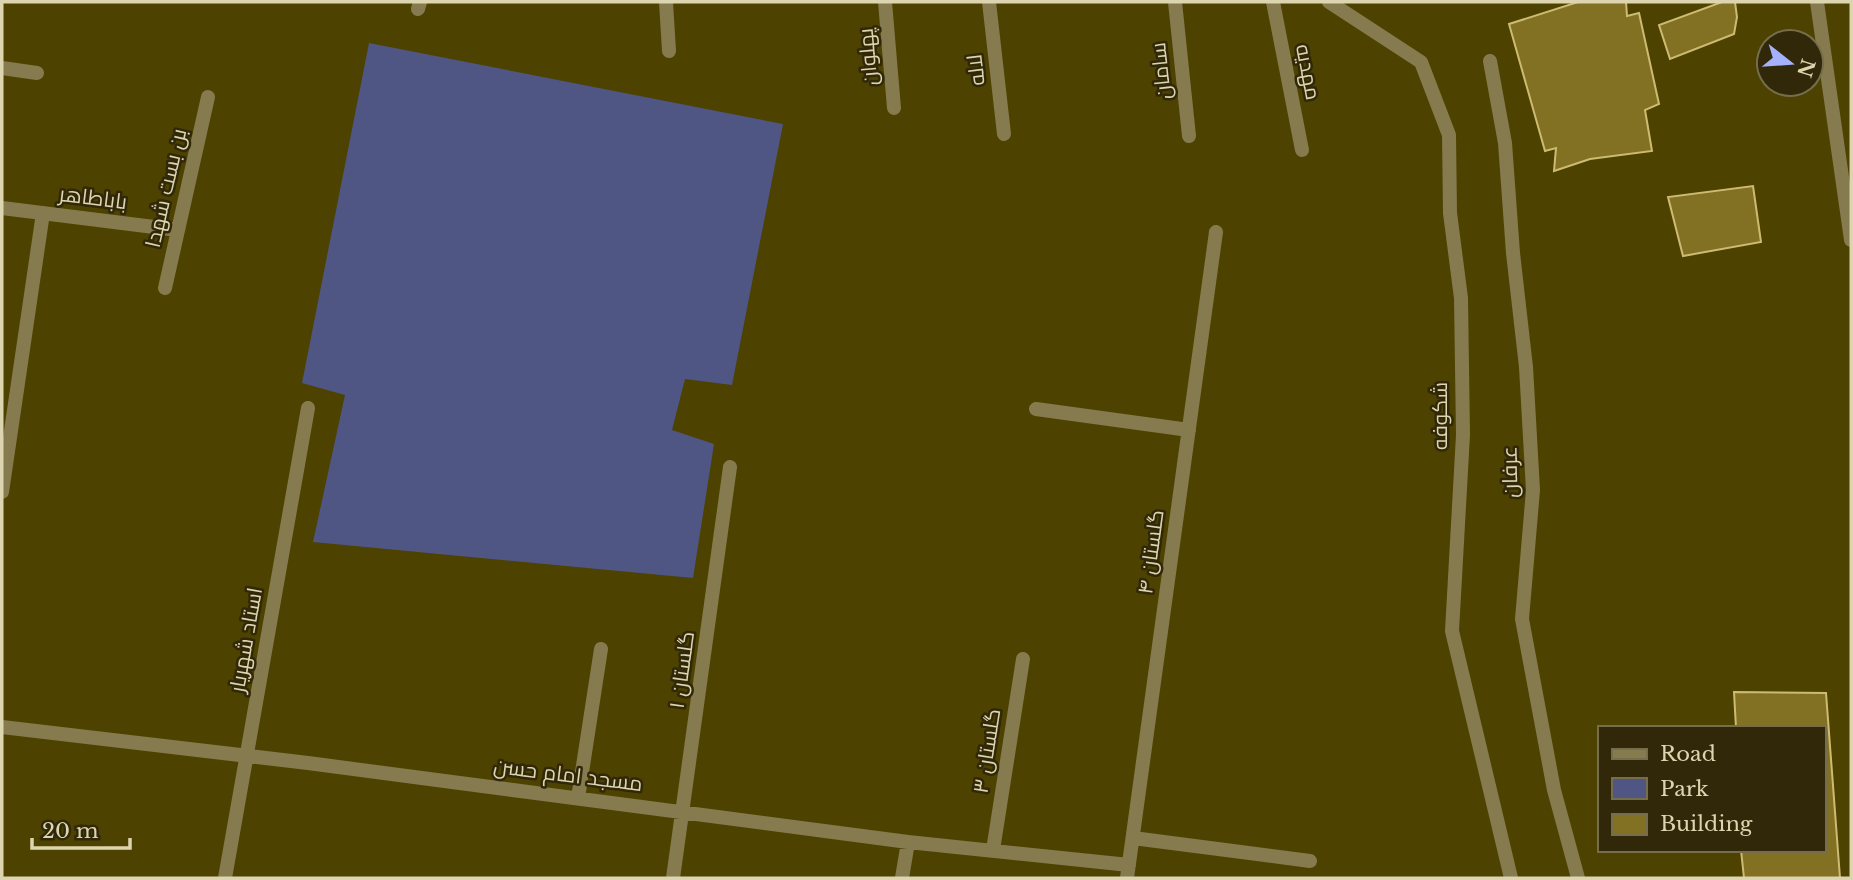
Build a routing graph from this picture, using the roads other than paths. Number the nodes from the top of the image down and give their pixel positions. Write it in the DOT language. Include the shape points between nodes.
graph roads {
  1 [pos="666,2"];
  2 [pos="885,2"];
  3 [pos="989,2"];
  4 [pos="1175,2"];
  5 [pos="1273,2"];
  6 [pos="1329,2"];
  7 [pos="1817,2"];
  8 [pos="669,51"];
  9 [pos="1490,61"];
  10 [pos="2,68"];
  11 [pos="37,73"];
  12 [pos="208,97"];
  13 [pos="894,108"];
  14 [pos="1004,134"];
  15 [pos="1189,136"];
  16 [pos="1302,150"];
  17 [pos="2,208"];
  18 [pos="43,213"];
  19 [pos="178,230"];
  20 [pos="1216,232"];
  21 [pos="1851,240"];
  22 [pos="165,288"];
  23 [pos="308,408"];
  24 [pos="1036,409"];
  25 [pos="1189,430"];
  26 [pos="730,467"];
  27 [pos="2,492"];
  28 [pos="601,649"];
  29 [pos="1023,659"];
  30 [pos="2,727"];
  31 [pos="247,756"];
  32 [pos="578,798"];
  33 [pos="684,811"];
  34 [pos="1133,838"];
  35 [pos="908,842"];
  36 [pos="993,850"];
  37 [pos="1310,861"];
  38 [pos="1128,872"];
  39 [pos="225,878"];
  40 [pos="673,878"];
  41 [pos="902,878"];
  42 [pos="1511,878"];
  43 [pos="1578,878"];
  1 -- 8 [label="street"];
  2 -- 13 [label="street, پهلوان"];
  3 -- 14 [label="street, لاله"];
  4 -- 15 [label="street, سامان"];
  5 -- 16 [label="street, مهدیه"];
  6 -- 42 [label="street, شکوفه" via="1421,62 1449,135 1450,213 1461,298 1463,435 1452,631"];
  7 -- 21 [label="street"];
  9 -- 43 [label="street, عرفان" via="1505,143 1533,489 1522,619 1554,790"];
  10 -- 11 [label="street"];
  12 -- 19 [label="street, بن بست شهدا"];
  17 -- 18 [label="street, باباطاهر"];
  18 -- 19 [label="street, باباطاهر"];
  18 -- 27 [label="street"];
  19 -- 22 [label="street, بن بست شهدا"];
  20 -- 25 [label="street, گلستان ۴"];
  23 -- 31 [label="street, استاد شهریار"];
  24 -- 25 [label="street"];
  25 -- 34 [label="street, گلستان ۴"];
  26 -- 33 [label="street, گلستان ۱"];
  28 -- 32 [label="street"];
  29 -- 36 [label="street, گلستان ۳"];
  30 -- 31 [label="street, مسجد امام حسن"];
  31 -- 32 [label="street, مسجد امام حسن"];
  31 -- 39 [label="street, استاد شهریار"];
  32 -- 33 [label="street, مسجد امام حسن"];
  33 -- 35 [label="street, مسجد امام حسن"];
  33 -- 40 [label="street, گلستان ۱"];
  34 -- 37 [label="street"];
  34 -- 38 [label="street, گلستان ۴"];
  35 -- 36 [label="street, مسجد امام حسن"];
  35 -- 41 [label="street"];
  36 -- 38 [label="street, مسجد امام حسن"];
}
